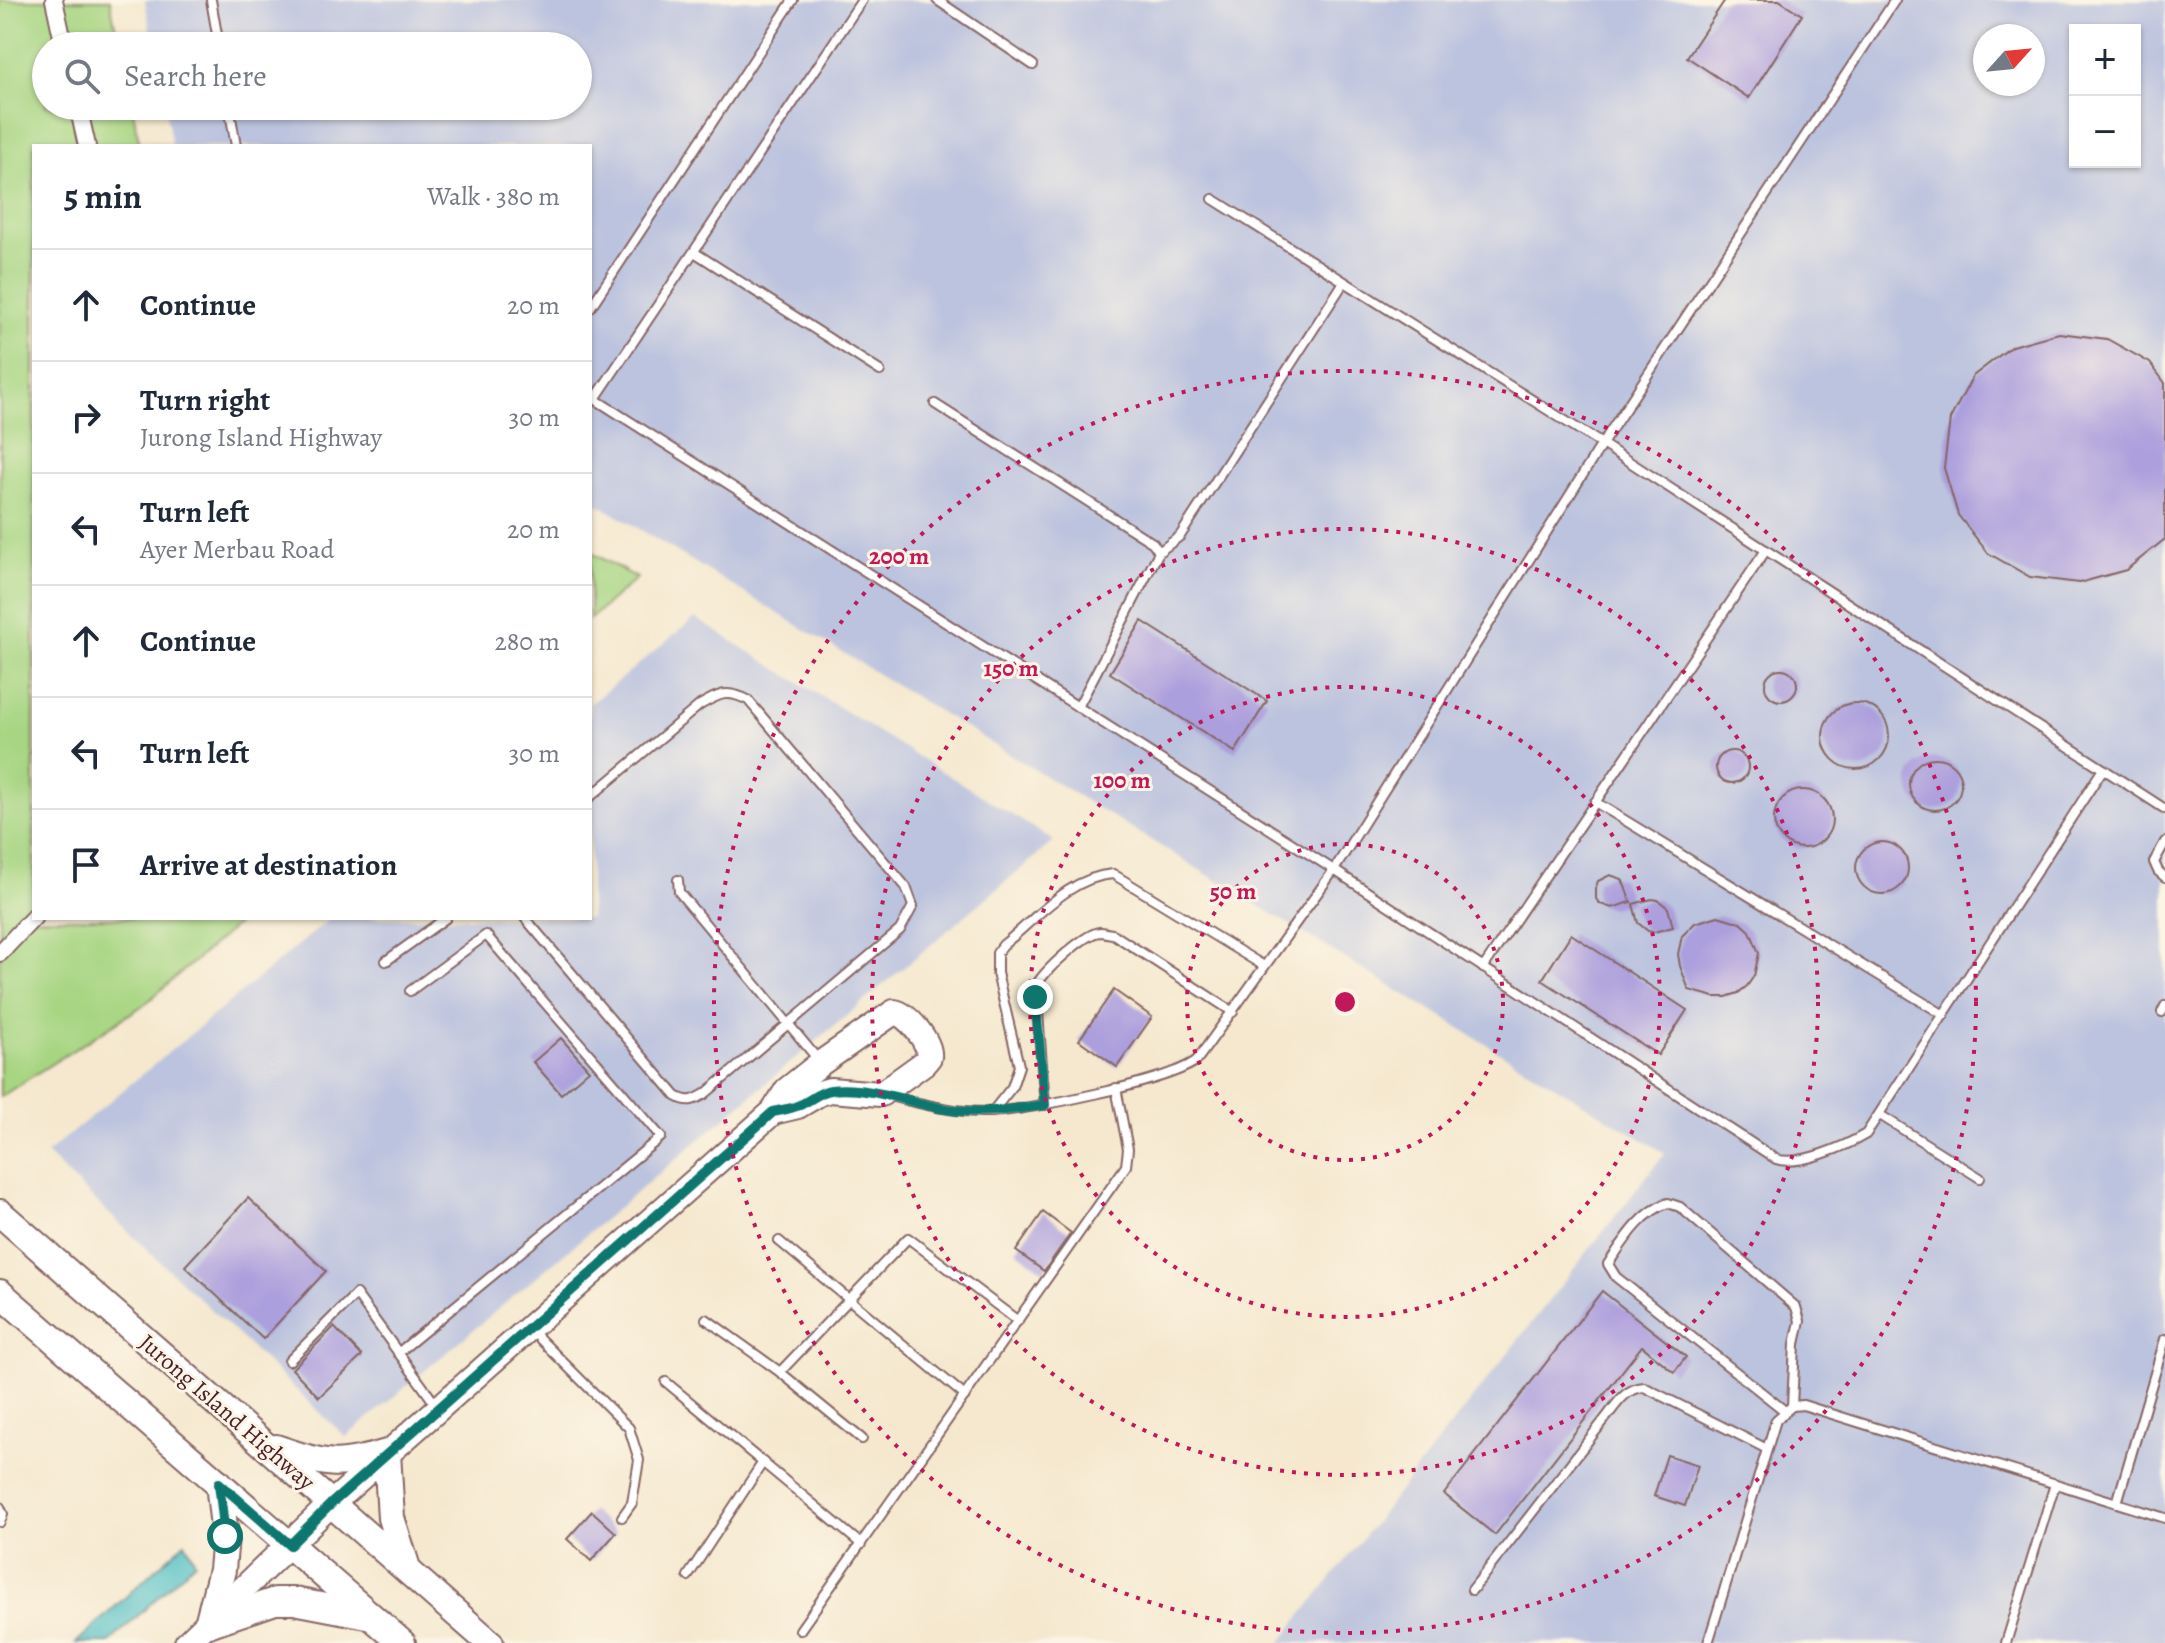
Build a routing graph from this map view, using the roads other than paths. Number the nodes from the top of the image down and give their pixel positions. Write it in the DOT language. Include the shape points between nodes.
graph roads {
  1 [pos="54,0"];
  2 [pos="211,0"];
  3 [pos="793,0"];
  4 [pos="862,0"];
  5 [pos="937,0"];
  6 [pos="1895,0"];
  7 [pos="61,32"];
  8 [pos="217,32"];
  9 [pos="1033,65"];
  10 [pos="81,120"];
  11 [pos="231,120"];
  12 [pos="87,144"];
  13 [pos="236,144"];
  14 [pos="1213,199"];
  15 [pos="694,252"];
  16 [pos="1344,282"];
  17 [pos="592,305"];
  18 [pos="880,371"];
  19 [pos="592,398"];
  20 [pos="935,404"];
  21 [pos="1602,444"];
  22 [pos="1766,550"];
  23 [pos="1159,552"];
  24 [pos="1078,707"];
  25 [pos="2103,769"];
  26 [pos="592,795"];
  27 [pos="1595,802"];
  28 [pos="2165,809"];
  29 [pos="2165,842"];
  30 [pos="1334,870"];
  31 [pos="2165,877"];
  32 [pos="678,880"];
  33 [pos="32,919"];
  34 [pos="443,920"];
  35 [pos="527,920"];
  36 [pos="0,953"];
  37 [pos="386,961"];
  38 [pos="1264,966"];
  39 [pos="1483,968"];
  40 [pos="410,991"];
  41 [pos="1233,1012"];
  42 [pos="1944,1015"];
  43 [pos="788,1024"];
  44 [pos="821,1063"];
  45 [pos="1116,1088"];
  46 [pos="881,1094"];
  47 [pos="1045,1105"];
  48 [pos="773,1112"];
  49 [pos="991,1113"];
  50 [pos="1880,1115"];
  51 [pos="1980,1178"];
  52 [pos="0,1213"];
  53 [pos="779,1241"];
  54 [pos="0,1293"];
  55 [pos="850,1300"];
  56 [pos="706,1319"];
  57 [pos="1018,1321"];
  58 [pos="529,1328"];
  59 [pos="2165,1339"];
  60 [pos="398,1353"];
  61 [pos="289,1361"];
  62 [pos="780,1372"];
  63 [pos="666,1382"];
  64 [pos="965,1396"];
  65 [pos="438,1408"];
  66 [pos="1788,1408"];
  67 [pos="862,1439"];
  68 [pos="264,1444"];
  69 [pos="1767,1449"];
  70 [pos="387,1453"];
  71 [pos="763,1462"];
  72 [pos="219,1483"];
  73 [pos="2055,1484"];
  74 [pos="332,1503"];
  75 [pos="2117,1503"];
  76 [pos="0,1507"];
  77 [pos="622,1517"];
  78 [pos="2165,1518"];
  79 [pos="0,1522"];
  80 [pos="861,1544"];
  81 [pos="290,1545"];
  82 [pos="409,1571"];
  83 [pos="688,1576"];
  84 [pos="1472,1590"];
  85 [pos="370,1616"];
  86 [pos="208,1624"];
  87 [pos="800,1630"];
  88 [pos="187,1643"];
  89 [pos="402,1643"];
  90 [pos="490,1643"];
  91 [pos="1708,1643"];
  92 [pos="2006,1643"];
  1 -- 7 [label="street"];
  2 -- 8 [label="lane"];
  3 -- 17 [label="lane"];
  4 -- 15 [label="lane"];
  5 -- 9 [label="lane"];
  6 -- 21 [label="lane"];
  10 -- 12 [label="street"];
  11 -- 13 [label="lane"];
  14 -- 16 [label="lane"];
  15 -- 18 [label="lane"];
  15 -- 19 [label="lane"];
  16 -- 21 [label="lane"];
  16 -- 23 [label="lane" via="1180,536"];
  19 -- 24 [label="lane"];
  20 -- 23 [label="lane" via="1153,543"];
  21 -- 22 [label="lane"];
  21 -- 30 [label="lane"];
  22 -- 25 [label="lane"];
  22 -- 27 [label="lane"];
  23 -- 24 [label="lane"];
  24 -- 30 [label="lane"];
  25 -- 28 [label="lane"];
  25 -- 42 [label="lane"];
  26 -- 43 [label="lane" via="700,705 735,693 748,700 906,887 913,906 900,930"];
  27 -- 39 [label="lane"];
  27 -- 42 [label="lane"];
  29 -- 31 [label="lane" via="2154,862"];
  30 -- 38 [label="lane"];
  30 -- 39 [label="lane"];
  32 -- 43 [label="lane" via="679,892"];
  33 -- 36 [label="street"];
  34 -- 37 [label="lane"];
  35 -- 43 [label="lane" via="685,1102 705,1094"];
  38 -- 41 [label="lane"];
  38 -- 49 [label="lane" via="1113,874 1077,884 997,953 1019,1066 1012,1087"];
  39 -- 50 [label="lane" via="1786,1163 1861,1137"];
  40 -- 60 [label="lane" via="486,935 661,1137"];
  41 -- 45 [label="lane" via="1189,1067"];
  41 -- 47 [label="lane" via="1113,934 1087,937 1036,986"];
  42 -- 50 [label="lane"];
  43 -- 44 [label="lane"];
  44 -- 46 [label="street" via="889,1014 900,1012 930,1051 924,1063"];
  44 -- 48 [label="street" via="787,1090"];
  45 -- 47 [label="lane"];
  45 -- 57 [label="lane" via="1128,1149 1126,1166"];
  46 -- 48 [label="street" via="830,1090"];
  46 -- 49 [label="lane"];
  47 -- 49 [label="lane"];
  48 -- 58 [label="street"];
  50 -- 51 [label="lane"];
  52 -- 68 [label="main road, Jurong Island Highway"];
  53 -- 55 [label="lane"];
  54 -- 72 [label="main road"];
  55 -- 57 [label="lane" via="908,1238"];
  55 -- 62 [label="lane"];
  55 -- 64 [label="lane"];
  56 -- 62 [label="lane"];
  57 -- 64 [label="lane"];
  58 -- 65 [label="street"];
  58 -- 77 [label="lane" via="629,1428 639,1460 632,1503"];
  59 -- 75 [label="lane"];
  60 -- 61 [label="lane" via="356,1294"];
  60 -- 65 [label="lane"];
  62 -- 67 [label="lane"];
  63 -- 71 [label="lane"];
  64 -- 80 [label="lane"];
  65 -- 70 [label="street"];
  66 -- 66 [label="lane" via="1611,1270 1608,1264 1654,1208 1668,1203 1680,1207 1796,1307 1800,1321"];
  66 -- 69 [label="lane" via="1776,1420"];
  66 -- 73 [label="lane" via="1803,1405"];
  68 -- 70 [label="main road" via="336,1465"];
  68 -- 74 [label="main road, Jurong Island Highway"];
  69 -- 84 [label="lane" via="1644,1387 1633,1388"];
  69 -- 91 [label="lane"];
  70 -- 74 [label="street"];
  70 -- 82 [label="main road" via="391,1518"];
  71 -- 80 [label="lane"];
  71 -- 83 [label="lane"];
  72 -- 81 [label="main road"];
  72 -- 86 [label="main road" via="225,1536"];
  73 -- 75 [label="lane"];
  73 -- 92 [label="lane"];
  74 -- 81 [label="street"];
  74 -- 82 [label="main road, Jurong Island Highway"];
  75 -- 78 [label="lane"];
  76 -- 79 [label="lane"];
  80 -- 87 [label="lane"];
  81 -- 85 [label="main road"];
  81 -- 86 [label="street"];
  82 -- 90 [label="main road, Jurong Island Highway"];
  85 -- 86 [label="main road" via="275,1601"];
  85 -- 89 [label="main road"];
  86 -- 88 [label="street"];
}
